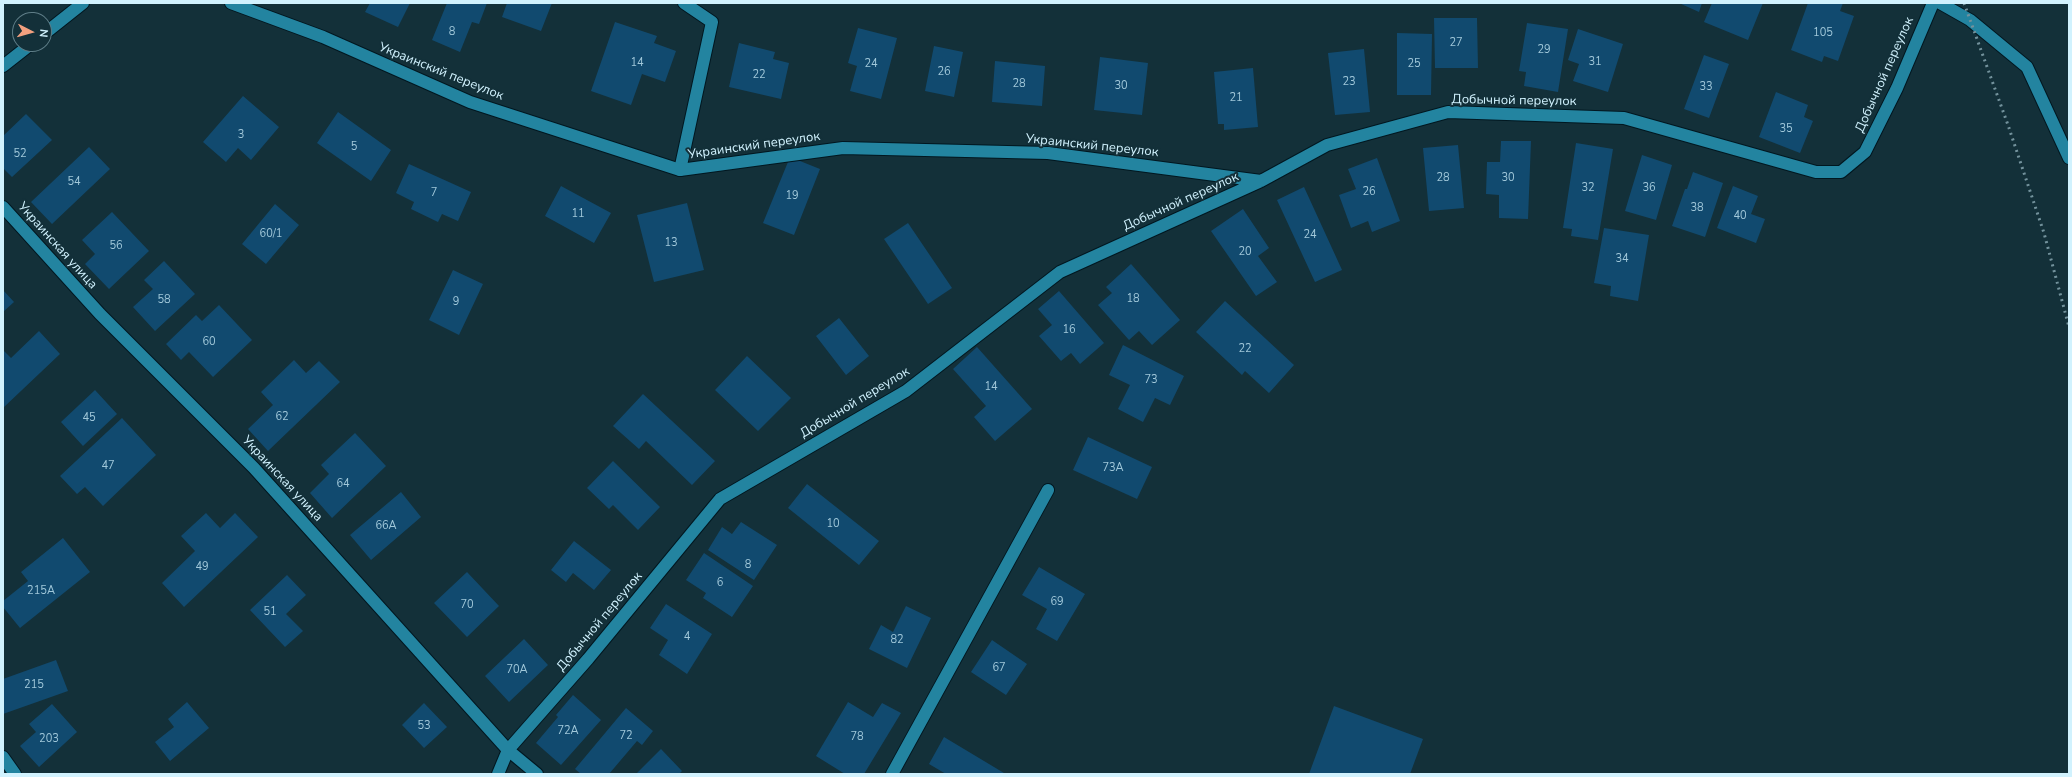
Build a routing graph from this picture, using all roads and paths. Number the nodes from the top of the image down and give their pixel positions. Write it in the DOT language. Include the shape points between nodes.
graph roads {
  1 [pos="83,3"];
  2 [pos="231,3"];
  3 [pos="684,3"];
  4 [pos="1932,3"];
  5 [pos="1940,3"];
  6 [pos="52,28"];
  7 [pos="21,52"];
  8 [pos="3,66"];
  9 [pos="2069,158"];
  10 [pos="680,170"];
  11 [pos="1262,181"];
  12 [pos="3,207"];
  13 [pos="1048,490"];
  14 [pos="508,750"];
  15 [pos="3,757"];
  16 [pos="16,774"];
  17 [pos="498,774"];
  18 [pos="536,774"];
  19 [pos="892,774"];
  1 -- 6 [label="street"];
  2 -- 10 [label="street, Украинский переулок" via="323,37 470,102"];
  3 -- 10 [label="street" via="712,22"];
  4 -- 11 [label="street, Добычной переулок" via="1897,88 1865,152 1841,172 1816,172 1624,118 1448,112 1327,145"];
  5 -- 9 [label="street" via="1970,20 2026,67"];
  7 -- 8 [label="street"];
  10 -- 11 [label="street, Украинский переулок" via="843,148 1048,153"];
  11 -- 14 [label="street, Добычной переулок" via="1060,272 906,391 720,499 588,659"];
  12 -- 14 [label="street, Украинская улица" via="100,314 254,468"];
  13 -- 19 [label="street"];
  14 -- 17 [label="street, Добычной переулок"];
  14 -- 18 [label="street, Украинская улица"];
  15 -- 16 [label="street"];
}
